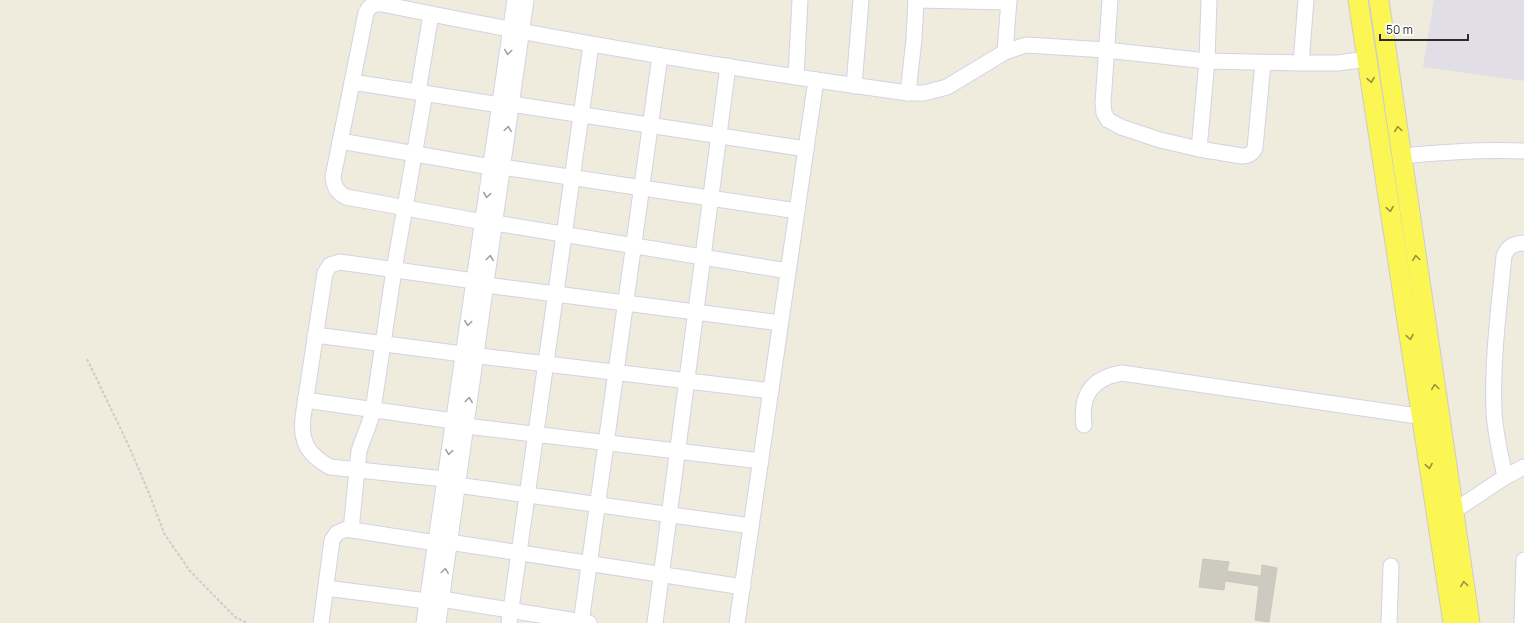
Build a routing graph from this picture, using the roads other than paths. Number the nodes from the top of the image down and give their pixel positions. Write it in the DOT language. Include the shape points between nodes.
graph roads {
  1 [pos="516,0"];
  2 [pos="526,0"];
  3 [pos="800,0"];
  4 [pos="861,0"];
  5 [pos="916,0"];
  6 [pos="1110,0"];
  7 [pos="1208,0"];
  8 [pos="1306,0"];
  9 [pos="1358,0"];
  10 [pos="1379,0"];
  11 [pos="1008,1"];
  12 [pos="431,14"];
  13 [pos="516,31"];
  14 [pos="1384,33"];
  15 [pos="1364,37"];
  16 [pos="591,45"];
  17 [pos="1106,50"];
  18 [pos="1005,52"];
  19 [pos="660,56"];
  20 [pos="1368,59"];
  21 [pos="1207,61"];
  22 [pos="1263,63"];
  23 [pos="1301,63"];
  24 [pos="728,66"];
  25 [pos="796,77"];
  26 [pos="816,80"];
  27 [pos="352,82"];
  28 [pos="854,86"];
  29 [pos="422,93"];
  30 [pos="908,93"];
  31 [pos="506,105"];
  32 [pos="581,115"];
  33 [pos="650,125"];
  34 [pos="719,136"];
  35 [pos="340,141"];
  36 [pos="806,149"];
  37 [pos="1199,149"];
  38 [pos="1524,151"];
  39 [pos="415,154"];
  40 [pos="1402,156"];
  41 [pos="497,167"];
  42 [pos="572,178"];
  43 [pos="642,188"];
  44 [pos="711,198"];
  45 [pos="406,208"];
  46 [pos="797,211"];
  47 [pos="489,222"];
  48 [pos="564,234"];
  49 [pos="1524,243"];
  50 [pos="634,246"];
  51 [pos="703,257"];
  52 [pos="394,270"];
  53 [pos="788,271"];
  54 [pos="480,283"];
  55 [pos="556,294"];
  56 [pos="626,303"];
  57 [pos="696,312"];
  58 [pos="780,323"];
  59 [pos="315,335"];
  60 [pos="383,344"];
  61 [pos="469,355"];
  62 [pos="546,364"];
  63 [pos="616,373"];
  64 [pos="687,381"];
  65 [pos="771,391"];
  66 [pos="305,400"];
  67 [pos="373,410"];
  68 [pos="1431,418"];
  69 [pos="459,424"];
  70 [pos="1084,425"];
  71 [pos="536,434"];
  72 [pos="606,443"];
  73 [pos="677,451"];
  74 [pos="761,462"];
  75 [pos="1524,467"];
  76 [pos="357,470"];
  77 [pos="1505,477"];
  78 [pos="451,482"];
  79 [pos="527,495"];
  80 [pos="598,505"];
  81 [pos="1454,511"];
  82 [pos="669,514"];
  83 [pos="751,526"];
  84 [pos="351,530"];
  85 [pos="442,542"];
  86 [pos="519,552"];
  87 [pos="1524,560"];
  88 [pos="590,563"];
  89 [pos="1391,566"];
  90 [pos="661,574"];
  91 [pos="742,587"];
  92 [pos="326,588"];
  93 [pos="434,600"];
  94 [pos="510,617"];
  95 [pos="321,623"];
  96 [pos="424,623"];
  97 [pos="438,623"];
  98 [pos="584,623"];
  99 [pos="655,623"];
  100 [pos="737,623"];
  101 [pos="1389,623"];
  102 [pos="1453,623"];
  103 [pos="1470,623"];
  104 [pos="1522,623"];
  1 -- 13 [label="street"];
  2 -- 13 [label="street"];
  3 -- 25 [label="street"];
  4 -- 28 [label="street"];
  5 -- 11 [label="street"];
  5 -- 30 [label="street"];
  6 -- 17 [label="street"];
  7 -- 21 [label="street"];
  8 -- 23 [label="street"];
  9 -- 15 [label="main road"];
  10 -- 14 [label="main road"];
  11 -- 18 [label="street"];
  12 -- 13 [label="street"];
  12 -- 27 [label="street" via="382,4 371,6 366,13"];
  12 -- 29 [label="street"];
  13 -- 16 [label="street"];
  13 -- 31 [label="street"];
  14 -- 15 [label="main road"];
  40 -- 14 [label="main road, one-way"];
  15 -- 20 [label="main road"];
  16 -- 19 [label="street"];
  16 -- 32 [label="street"];
  17 -- 18 [label="street" via="1026,45"];
  17 -- 21 [label="street"];
  17 -- 37 [label="street" via="1103,103 1108,120 1160,140"];
  18 -- 30 [label="street" via="947,87 924,93"];
  19 -- 24 [label="street"];
  19 -- 33 [label="street"];
  20 -- 23 [label="street"];
  20 -- 68 [label="main road, one-way"];
  21 -- 22 [label="street"];
  21 -- 37 [label="street"];
  22 -- 23 [label="street"];
  22 -- 37 [label="street" via="1253,152 1242,156"];
  24 -- 25 [label="street"];
  24 -- 34 [label="street"];
  25 -- 26 [label="street"];
  26 -- 28 [label="street"];
  26 -- 36 [label="street"];
  27 -- 29 [label="street"];
  27 -- 35 [label="street"];
  28 -- 30 [label="street"];
  29 -- 31 [label="street"];
  29 -- 39 [label="street"];
  31 -- 32 [label="street"];
  31 -- 41 [label="street"];
  32 -- 33 [label="street"];
  32 -- 42 [label="street"];
  33 -- 34 [label="street"];
  33 -- 43 [label="street"];
  34 -- 36 [label="street"];
  34 -- 44 [label="street"];
  35 -- 39 [label="street"];
  35 -- 45 [label="street" via="333,176 340,194"];
  36 -- 46 [label="street"];
  38 -- 40 [label="street" via="1450,151"];
  39 -- 41 [label="street"];
  39 -- 45 [label="street"];
  68 -- 40 [label="main road, one-way"];
  41 -- 42 [label="street"];
  41 -- 47 [label="street"];
  42 -- 43 [label="street"];
  42 -- 48 [label="street"];
  43 -- 44 [label="street"];
  43 -- 50 [label="street"];
  44 -- 46 [label="street"];
  44 -- 51 [label="street"];
  45 -- 47 [label="street"];
  45 -- 52 [label="street"];
  46 -- 53 [label="street"];
  47 -- 48 [label="street"];
  47 -- 54 [label="street"];
  48 -- 50 [label="street"];
  48 -- 55 [label="street"];
  49 -- 77 [label="street" via="1507,248 1504,256 1494,357 1494,412"];
  50 -- 51 [label="street"];
  50 -- 56 [label="street"];
  51 -- 53 [label="street"];
  51 -- 57 [label="street"];
  52 -- 54 [label="street"];
  52 -- 59 [label="street" via="340,262 330,265 325,273"];
  52 -- 60 [label="street"];
  53 -- 58 [label="street"];
  54 -- 55 [label="street"];
  54 -- 61 [label="street"];
  55 -- 56 [label="street"];
  55 -- 62 [label="street"];
  56 -- 57 [label="street"];
  56 -- 63 [label="street"];
  57 -- 58 [label="street"];
  57 -- 64 [label="street"];
  58 -- 65 [label="street"];
  59 -- 60 [label="street"];
  59 -- 66 [label="street"];
  60 -- 61 [label="street"];
  60 -- 67 [label="street"];
  61 -- 62 [label="street"];
  61 -- 69 [label="street"];
  62 -- 63 [label="street"];
  62 -- 71 [label="street"];
  63 -- 64 [label="street"];
  63 -- 72 [label="street"];
  64 -- 65 [label="street"];
  64 -- 73 [label="street"];
  65 -- 74 [label="street"];
  66 -- 67 [label="street"];
  66 -- 76 [label="street" via="302,429 304,441 310,452 330,467"];
  67 -- 69 [label="street"];
  67 -- 76 [label="street" via="358,451"];
  68 -- 70 [label="street" via="1122,373 1104,378 1090,390 1084,401"];
  68 -- 81 [label="main road"];
  68 -- 102 [label="main road, one-way"];
  69 -- 71 [label="street"];
  69 -- 78 [label="street"];
  71 -- 72 [label="street"];
  71 -- 79 [label="street"];
  72 -- 73 [label="street"];
  72 -- 80 [label="street"];
  73 -- 74 [label="street"];
  73 -- 82 [label="street"];
  74 -- 83 [label="street"];
  75 -- 77 [label="street"];
  76 -- 78 [label="street"];
  76 -- 84 [label="street"];
  77 -- 81 [label="street"];
  78 -- 79 [label="street"];
  78 -- 85 [label="street"];
  79 -- 80 [label="street"];
  79 -- 86 [label="street"];
  80 -- 82 [label="street"];
  80 -- 88 [label="street"];
  103 -- 81 [label="main road, one-way"];
  82 -- 83 [label="street"];
  82 -- 90 [label="street"];
  83 -- 91 [label="street"];
  84 -- 85 [label="street"];
  84 -- 92 [label="street" via="341,530 333,536"];
  85 -- 86 [label="street"];
  85 -- 93 [label="street"];
  86 -- 88 [label="street"];
  86 -- 94 [label="street"];
  87 -- 104 [label="street"];
  88 -- 90 [label="street"];
  88 -- 98 [label="street"];
  89 -- 101 [label="street"];
  90 -- 91 [label="street"];
  90 -- 99 [label="street"];
  91 -- 100 [label="street"];
  92 -- 93 [label="street"];
  92 -- 95 [label="street"];
  93 -- 94 [label="street"];
  93 -- 96 [label="street"];
  93 -- 97 [label="street"];
  94 -- 98 [label="street"];
}
